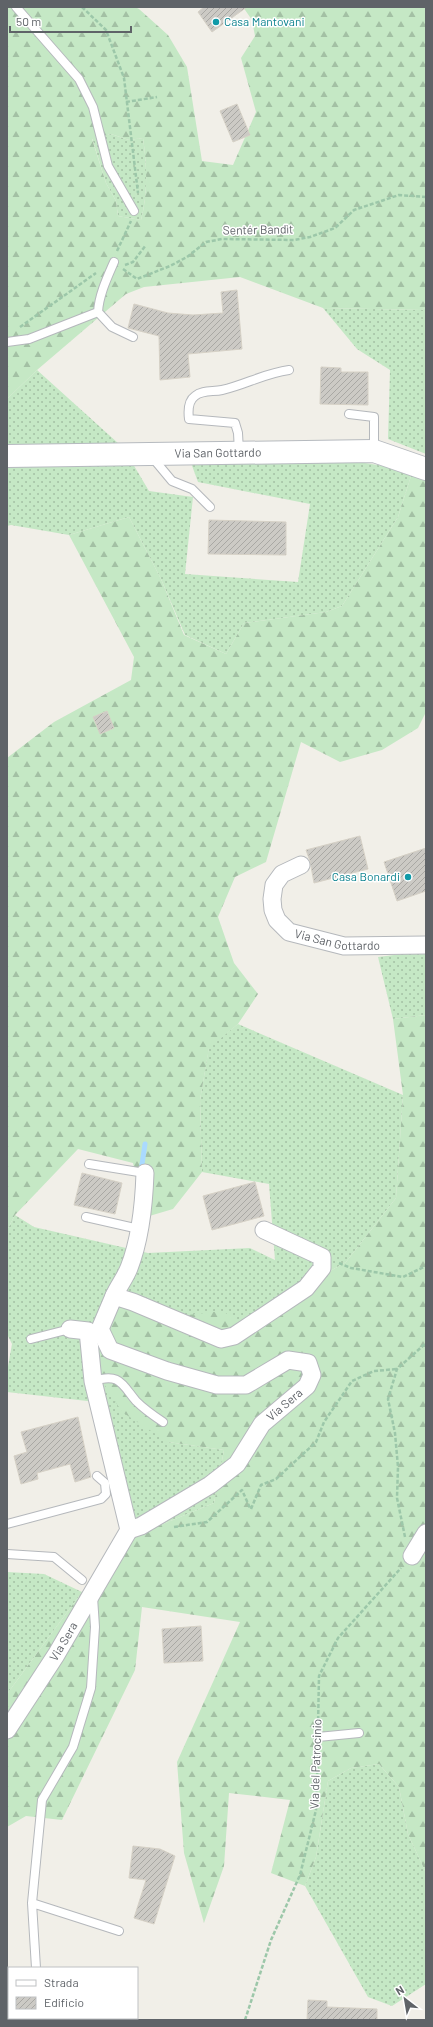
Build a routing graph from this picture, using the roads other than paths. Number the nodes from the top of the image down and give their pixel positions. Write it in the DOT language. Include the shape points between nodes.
graph roads {
  1 [pos="16,7"];
  2 [pos="134,211"];
  3 [pos="115,258"];
  4 [pos="98,312"];
  5 [pos="133,337"];
  6 [pos="7,342"];
  7 [pos="289,370"];
  8 [pos="349,414"];
  9 [pos="374,451"];
  10 [pos="239,453"];
  11 [pos="150,454"];
  12 [pos="7,456"];
  13 [pos="426,469"];
  14 [pos="210,507"];
  15 [pos="301,865"];
  16 [pos="426,945"];
  17 [pos="89,1164"];
  18 [pos="138,1172"];
  19 [pos="86,1217"];
  20 [pos="133,1228"];
  21 [pos="264,1230"];
  22 [pos="114,1296"];
  23 [pos="70,1329"];
  24 [pos="31,1339"];
  25 [pos="94,1381"];
  26 [pos="163,1422"];
  27 [pos="97,1476"];
  28 [pos="7,1524"];
  29 [pos="426,1533"];
  30 [pos="132,1534"];
  31 [pos="7,1554"];
  32 [pos="412,1556"];
  33 [pos="87,1586"];
  34 [pos="7,1730"];
  35 [pos="359,1733"];
  36 [pos="318,1736"];
  37 [pos="32,1903"];
  38 [pos="119,1931"];
  39 [pos="36,1967"];
  1 -- 2 [label="lane" via="79,79 93,107 108,166"];
  3 -- 4 [label="lane" via="98,304"];
  4 -- 5 [label="lane" via="112,327"];
  4 -- 6 [label="lane" via="29,339"];
  7 -- 10 [label="lane" via="272,372 223,390 204,392 191,400 189,419 235,424"];
  8 -- 9 [label="lane" via="374,417"];
  9 -- 10 [label="street, Via San Gottardo"];
  9 -- 13 [label="street, Via San Gottardo"];
  10 -- 11 [label="street, Via San Gottardo"];
  11 -- 12 [label="street, Via San Gottardo"];
  11 -- 14 [label="lane" via="172,481 192,489"];
  15 -- 16 [label="street, Via San Gottardo" via="282,874 274,885 273,910 277,920 289,932 344,946"];
  17 -- 18 [label="lane"];
  18 -- 20 [label="street, Via Sera" via="144,1206"];
  19 -- 20 [label="lane"];
  20 -- 22 [label="street, Via Sera" via="129,1268"];
  21 -- 22 [label="street" via="322,1257 322,1268 306,1288 234,1336 221,1339"];
  22 -- 30 [label="street, Via Sera" via="100,1329 110,1350 167,1371 216,1385 246,1385 288,1360 308,1363 312,1375 307,1386 262,1424 237,1464 210,1485"];
  23 -- 24 [label="lane"];
  23 -- 25 [label="street" via="88,1331"];
  25 -- 26 [label="lane" via="107,1377 121,1381 137,1401"];
  25 -- 30 [label="street"];
  27 -- 28 [label="lane" via="105,1483 106,1494 101,1499"];
  29 -- 32 [label="street"];
  30 -- 33 [label="street, Via Sera"];
  31 -- 33 [label="lane" via="54,1557"];
  33 -- 34 [label="street, Via Sera" via="56,1655"];
  33 -- 37 [label="lane" via="95,1627 91,1688 73,1747 42,1800"];
  35 -- 36 [label="lane"];
  37 -- 38 [label="lane"];
  37 -- 39 [label="lane"];
}
